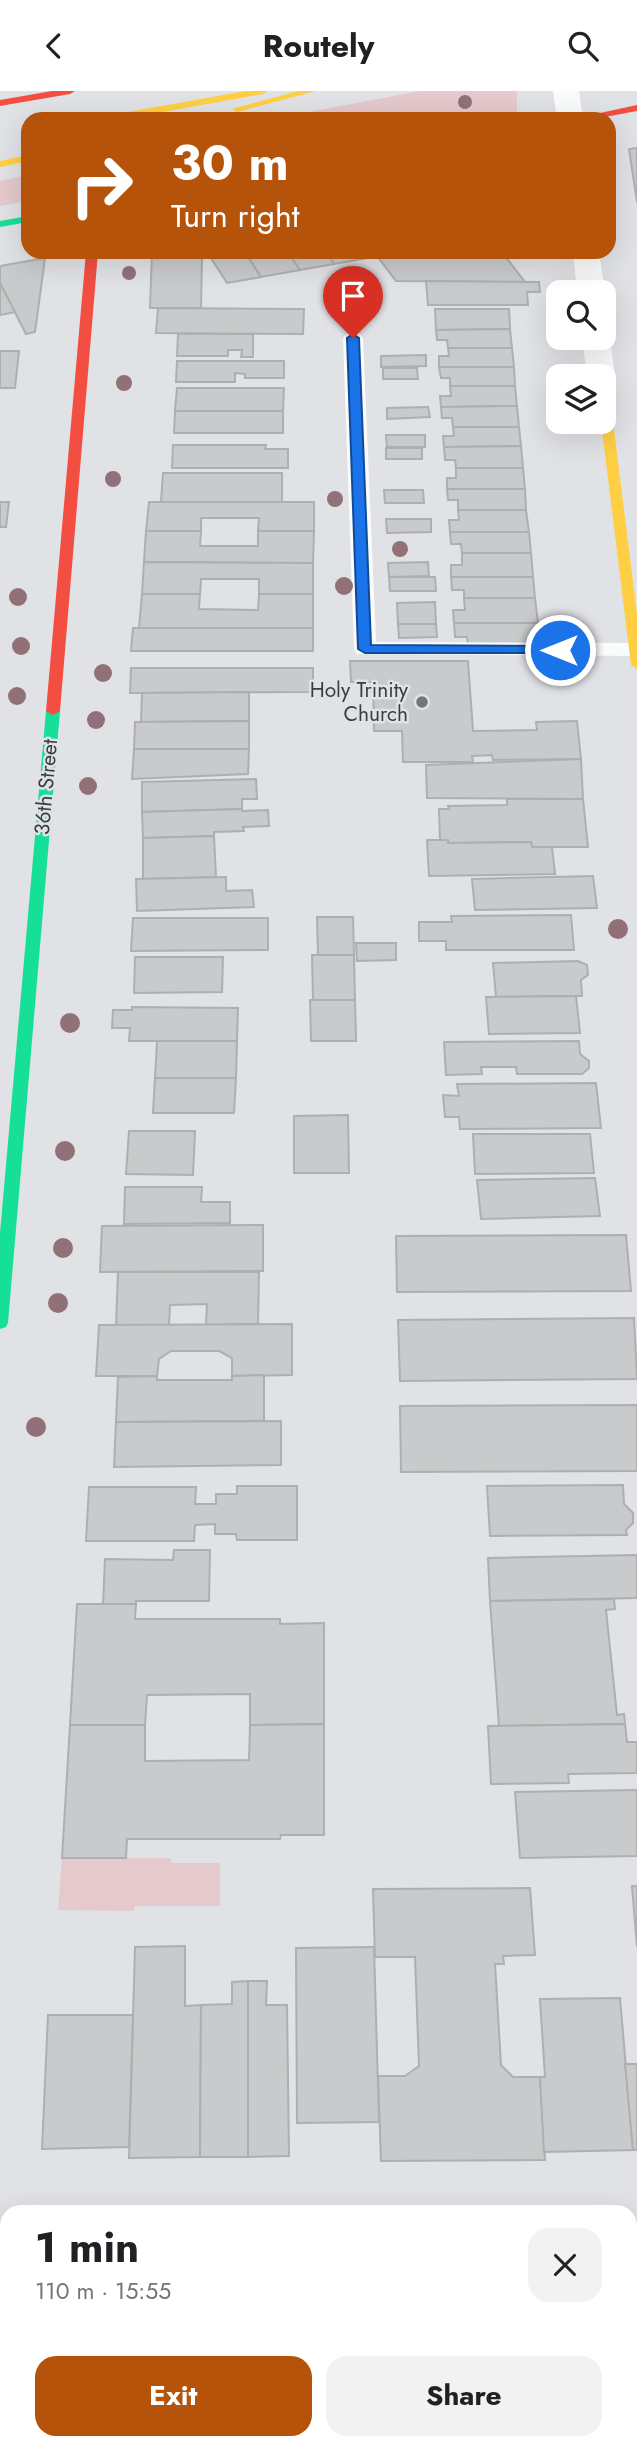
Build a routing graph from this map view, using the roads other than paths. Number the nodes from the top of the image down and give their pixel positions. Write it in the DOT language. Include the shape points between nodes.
graph roads {
  1 [pos="70,91"];
  2 [pos="263,91"];
  3 [pos="311,91"];
  4 [pos="0,103"];
  5 [pos="637,108"];
  6 [pos="570,109"];
  7 [pos="144,112"];
  8 [pos="223,112"];
  9 [pos="21,160"];
  10 [pos="0,164"];
  11 [pos="21,220"];
  12 [pos="0,224"];
  13 [pos="91,259"];
  14 [pos="587,259"];
  15 [pos="590,280"];
  16 [pos="353,338"];
  17 [pos="608,434"];
  18 [pos="636,657"];
  19 [pos="0,1323"];
  1 -- 4 [label="main road"];
  2 -- 7 [label="main road"];
  3 -- 8 [label="main road"];
  5 -- 6 [label="main road"];
  9 -- 10 [label="main road"];
  11 -- 12 [label="main road"];
  13 -- 19 [label="main road, 36th Street"];
  14 -- 15 [label="street"];
  16 -- 18 [label="lane" via="365,649"];
  17 -- 18 [label="main road"];
}
